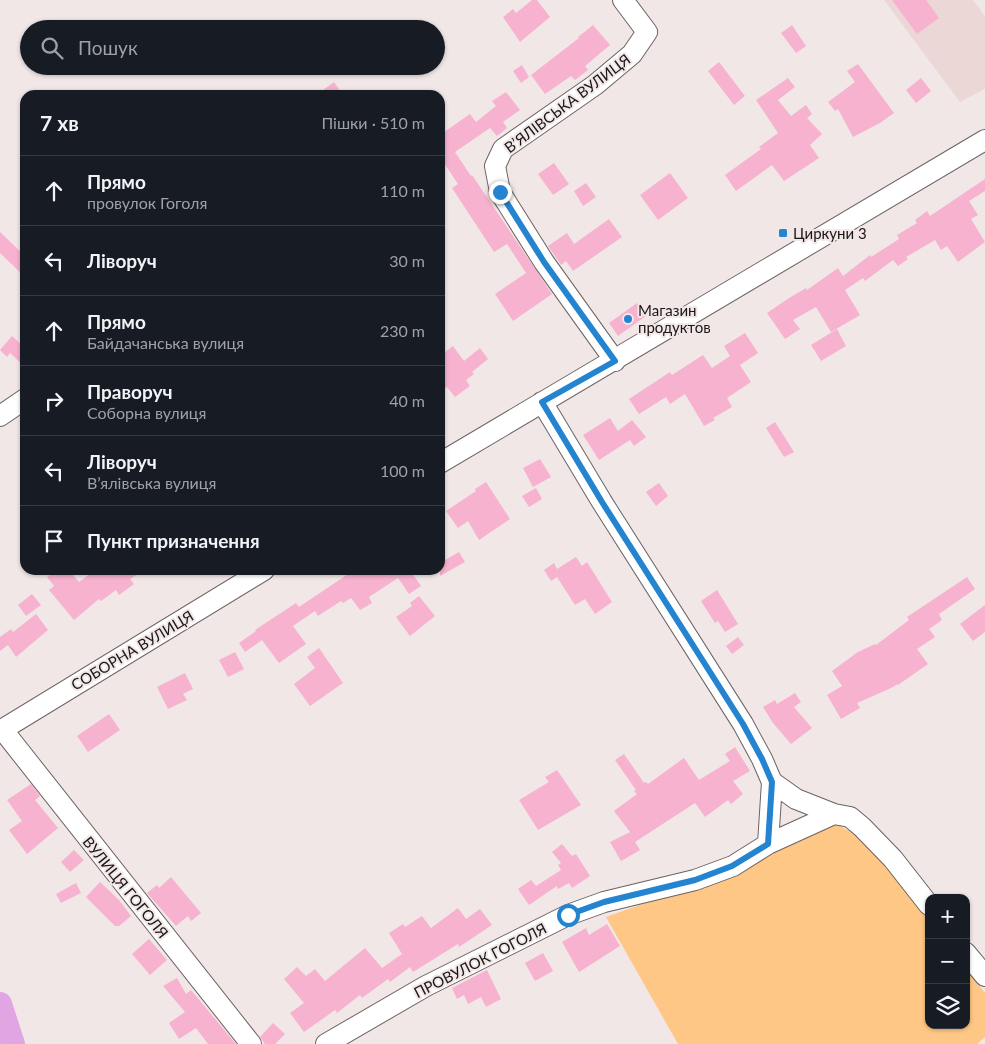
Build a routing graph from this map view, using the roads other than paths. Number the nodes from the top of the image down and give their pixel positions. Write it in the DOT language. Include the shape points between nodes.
graph roads {
  1 [pos="624,0"];
  2 [pos="985,140"];
  3 [pos="615,361"];
  4 [pos="20,402"];
  5 [pos="542,402"];
  6 [pos="0,416"];
  7 [pos="445,460"];
  8 [pos="256,575"];
  9 [pos="1,730"];
  10 [pos="772,782"];
  11 [pos="834,814"];
  12 [pos="768,844"];
  13 [pos="925,900"];
  14 [pos="970,958"];
  15 [pos="985,976"];
  16 [pos="330,1042"];
  17 [pos="251,1044"];
  1 -- 3 [label="street, В’ЯЛІВСЬКА ВУЛИЦЯ" via="648,32 632,54 595,85 503,150 495,166 500,192 544,262"];
  2 -- 3 [label="street"];
  3 -- 5 [label="street"];
  4 -- 6 [label="street"];
  5 -- 7 [label="street"];
  5 -- 10 [label="street" via="743,724"];
  8 -- 9 [label="street, СОБОРНА ВУЛИЦЯ"];
  9 -- 17 [label="street, ВУЛИЦЯ ГОГОЛЯ"];
  10 -- 11 [label="street" via="796,798"];
  10 -- 12 [label="street"];
  11 -- 12 [label="street, ПРОВУЛОК ГОГОЛЯ"];
  11 -- 13 [label="street" via="850,817 872,837"];
  12 -- 16 [label="street, ПРОВУЛОК ГОГОЛЯ" via="732,866 695,880 604,902 568,915 426,986"];
  14 -- 15 [label="street"];
}
